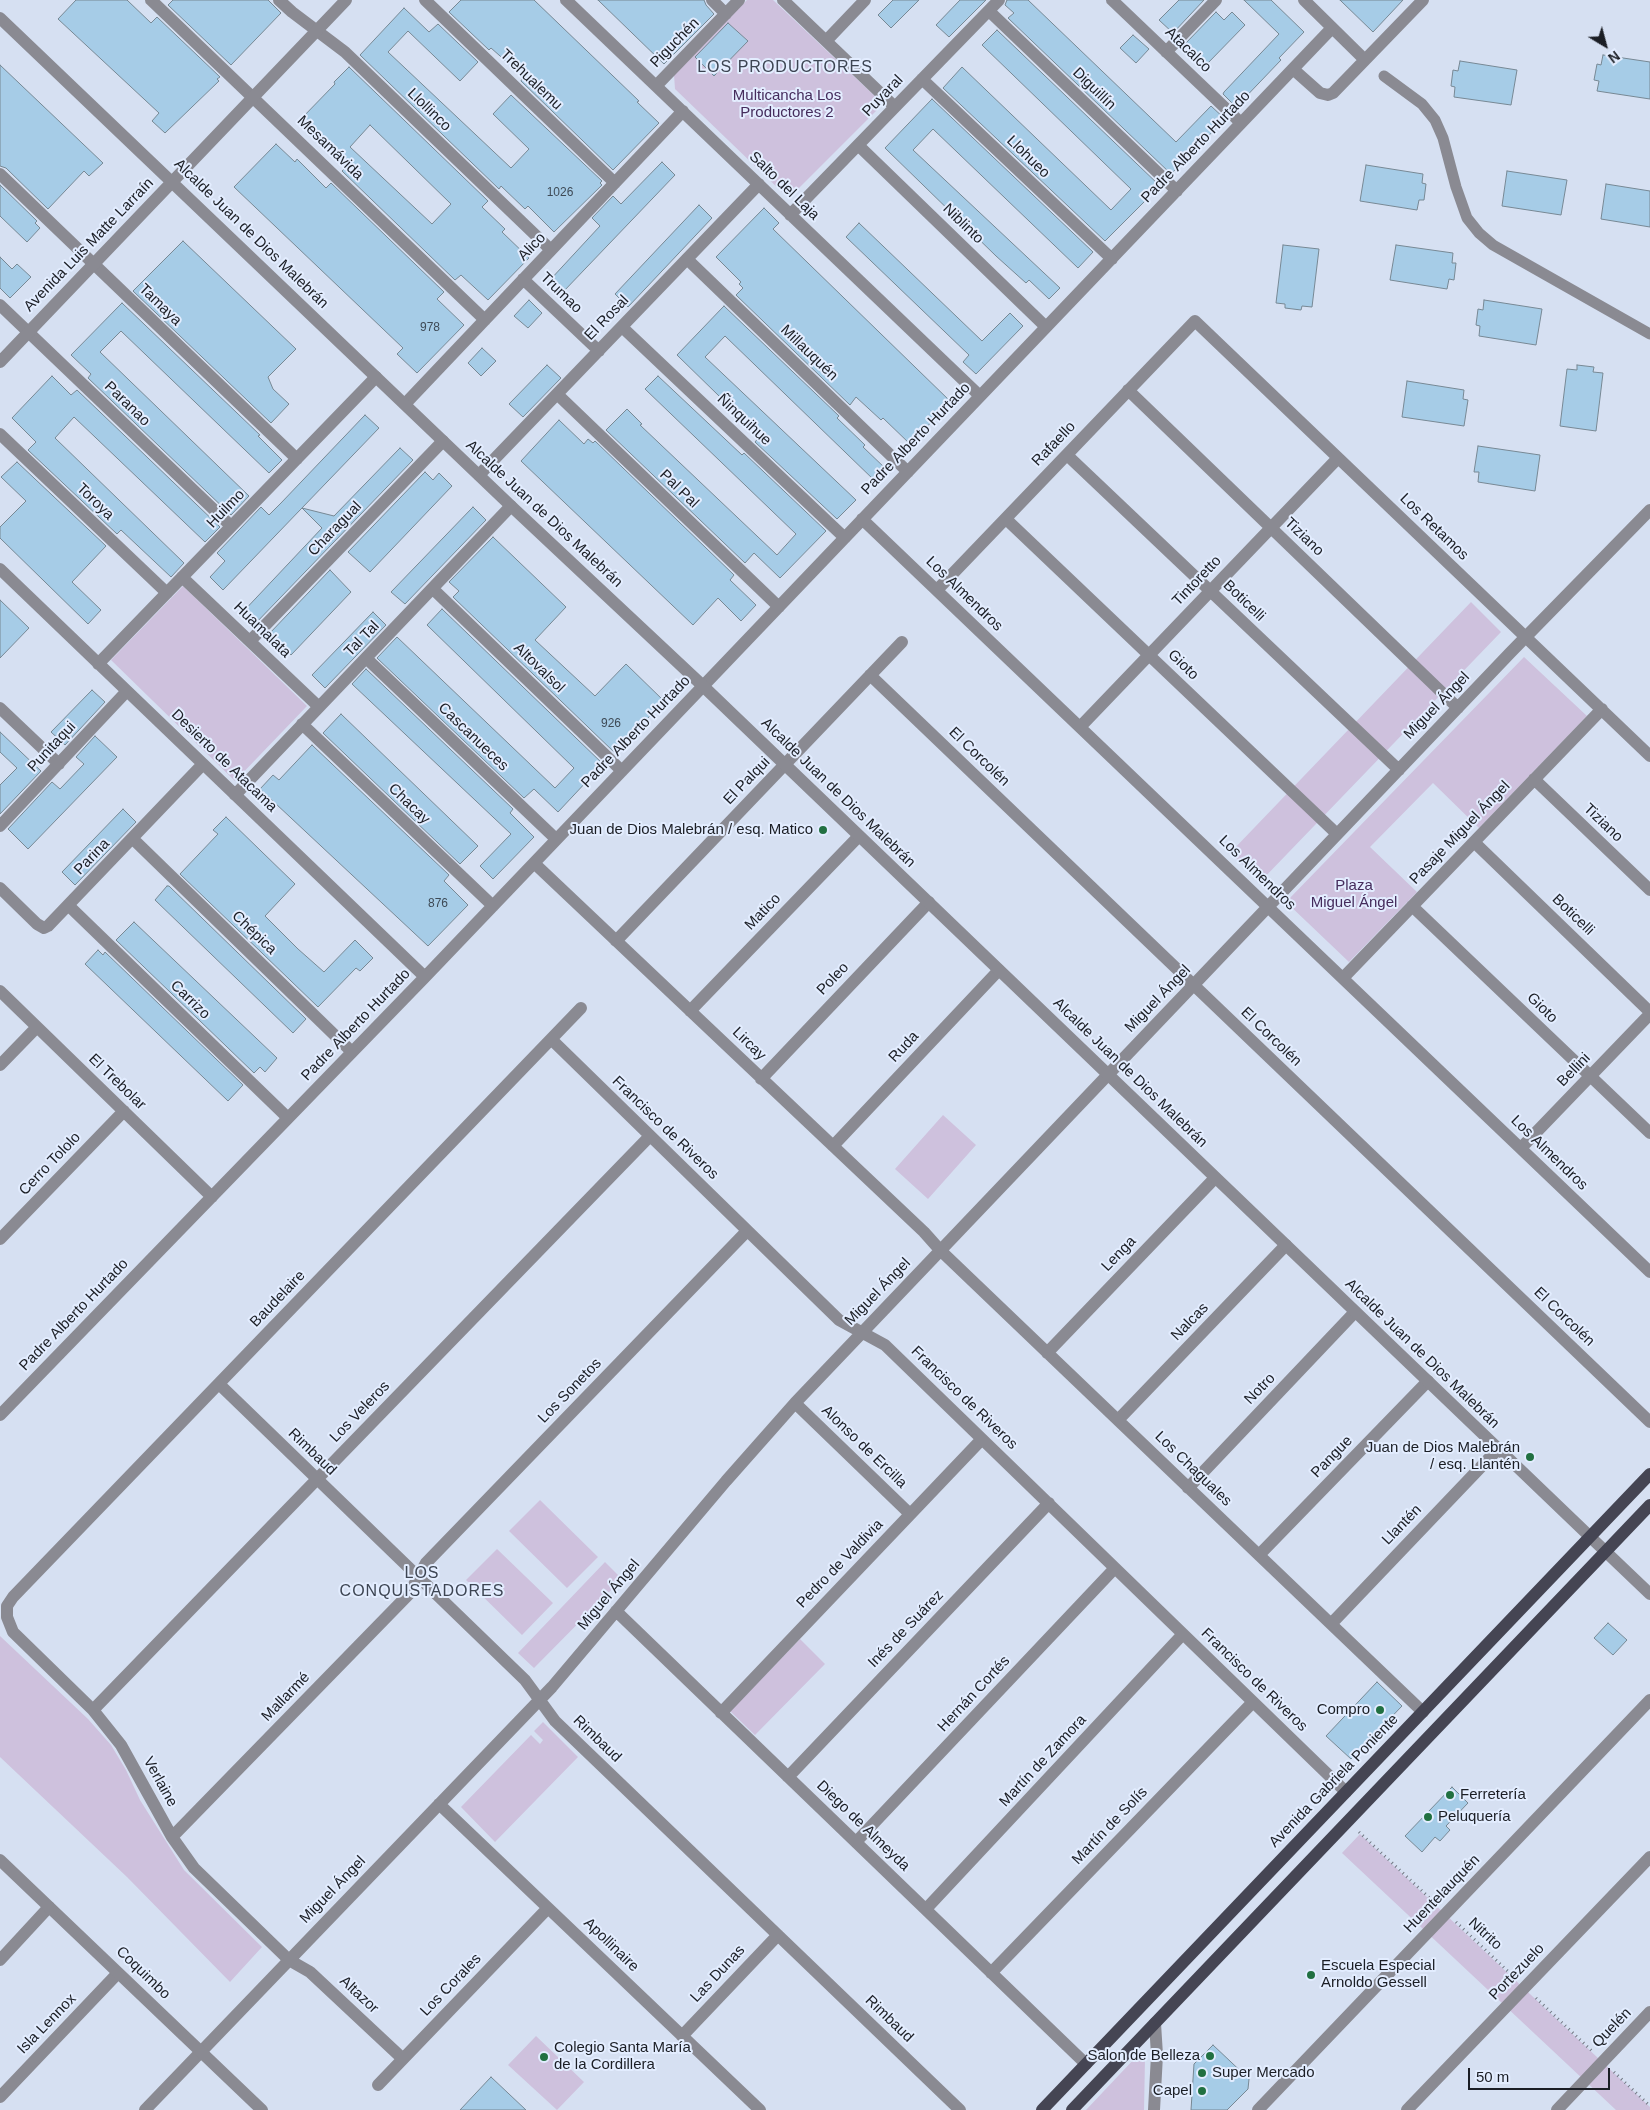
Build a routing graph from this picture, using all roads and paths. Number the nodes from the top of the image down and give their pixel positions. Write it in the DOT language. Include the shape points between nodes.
graph roads {
  1 [pos="151,0"];
  2 [pos="279,0"];
  3 [pos="346,0"];
  4 [pos="425,0"];
  5 [pos="566,0"];
  6 [pos="712,0"];
  7 [pos="739,0"];
  8 [pos="783,0"];
  9 [pos="865,0"];
  10 [pos="999,0"];
  11 [pos="1112,0"];
  12 [pos="1216,0"];
  13 [pos="1304,0"];
  14 [pos="1423,0"];
  15 [pos="989,10"];
  16 [pos="726,14"];
  17 [pos="0,18"];
  18 [pos="1332,28"];
  19 [pos="317,31"];
  20 [pos="826,41"];
  21 [pos="1166,52"];
  22 [pos="1365,60"];
  23 [pos="1293,69"];
  24 [pos="1384,76"];
  25 [pos="922,79"];
  26 [pos="656,86"];
  27 [pos="253,98"];
  28 [pos="895,107"];
  29 [pos="683,112"];
  30 [pos="1241,124"];
  31 [pos="858,145"];
  32 [pos="0,174"];
  33 [pos="173,181"];
  34 [pos="615,183"];
  35 [pos="759,184"];
  36 [pos="1177,191"];
  37 [pos="790,214"];
  38 [pos="551,250"];
  39 [pos="1112,258"];
  40 [pos="687,259"];
  41 [pos="94,264"];
  42 [pos="524,279"];
  43 [pos="0,305"];
  44 [pos="485,320"];
  45 [pos="1195,321"];
  46 [pos="622,327"];
  47 [pos="1046,327"];
  48 [pos="29,332"];
  49 [pos="1650,334"];
  50 [pos="598,351"];
  51 [pos="0,362"];
  52 [pos="376,377"];
  53 [pos="1128,390"];
  54 [pos="557,394"];
  55 [pos="980,396"];
  56 [pos="405,404"];
  57 [pos="0,434"];
  58 [pos="443,441"];
  59 [pos="1067,455"];
  60 [pos="1338,458"];
  61 [pos="297,459"];
  62 [pos="908,472"];
  63 [pos="479,475"];
  64 [pos="511,506"];
  65 [pos="1650,510"];
  66 [pos="862,519"];
  67 [pos="1006,519"];
  68 [pos="231,526"];
  69 [pos="1271,528"];
  70 [pos="845,538"];
  71 [pos="0,569"];
  72 [pos="182,576"];
  73 [pos="433,588"];
  74 [pos="937,590"];
  75 [pos="1210,591"];
  76 [pos="166,593"];
  77 [pos="779,607"];
  78 [pos="1526,637"];
  79 [pos="250,641"];
  80 [pos="902,642"];
  81 [pos="1149,656"];
  82 [pos="366,658"];
  83 [pos="98,664"];
  84 [pos="870,675"];
  85 [pos="703,686"];
  86 [pos="127,691"];
  87 [pos="319,707"];
  88 [pos="0,708"];
  89 [pos="1458,708"];
  90 [pos="1602,710"];
  91 [pos="302,724"];
  92 [pos="1080,727"];
  93 [pos="1650,756"];
  94 [pos="59,764"];
  95 [pos="204,764"];
  96 [pos="785,765"];
  97 [pos="1399,770"];
  98 [pos="622,771"];
  99 [pos="1534,779"];
  100 [pos="235,794"];
  101 [pos="0,826"];
  102 [pos="1337,834"];
  103 [pos="859,836"];
  104 [pos="132,838"];
  105 [pos="556,839"];
  106 [pos="1474,842"];
  107 [pos="534,863"];
  108 [pos="0,888"];
  109 [pos="1650,890"];
  110 [pos="929,902"];
  111 [pos="68,905"];
  112 [pos="493,906"];
  113 [pos="1412,906"];
  114 [pos="1268,907"];
  115 [pos="616,941"];
  116 [pos="999,970"];
  117 [pos="426,977"];
  118 [pos="1343,978"];
  119 [pos="1194,985"];
  120 [pos="0,991"];
  121 [pos="581,1008"];
  122 [pos="690,1011"];
  123 [pos="1650,1013"];
  124 [pos="37,1027"];
  125 [pos="550,1039"];
  126 [pos="352,1052"];
  127 [pos="0,1065"];
  128 [pos="1108,1074"];
  129 [pos="1590,1076"];
  130 [pos="761,1079"];
  131 [pos="124,1111"];
  132 [pos="288,1118"];
  133 [pos="1650,1133"];
  134 [pos="650,1136"];
  135 [pos="833,1146"];
  136 [pos="1521,1148"];
  137 [pos="1215,1178"];
  138 [pos="212,1197"];
  139 [pos="748,1231"];
  140 [pos="0,1239"];
  141 [pos="1286,1245"];
  142 [pos="940,1250"];
  143 [pos="1650,1272"];
  144 [pos="1355,1312"];
  145 [pos="862,1332"];
  146 [pos="1047,1353"];
  147 [pos="1428,1382"];
  148 [pos="219,1384"];
  149 [pos="795,1403"];
  150 [pos="0,1415"];
  151 [pos="1118,1420"];
  152 [pos="1650,1422"];
  153 [pos="982,1439"];
  154 [pos="1498,1449"];
  155 [pos="1650,1474"];
  156 [pos="317,1479"];
  157 [pos="1188,1488"];
  158 [pos="1049,1503"];
  159 [pos="1650,1505"];
  160 [pos="910,1514"];
  161 [pos="1590,1537"];
  162 [pos="1606,1552"];
  163 [pos="1259,1555"];
  164 [pos="1116,1568"];
  165 [pos="418,1577"];
  166 [pos="1650,1594"];
  167 [pos="616,1611"];
  168 [pos="7,1617"];
  169 [pos="1330,1624"];
  170 [pos="1183,1634"];
  171 [pos="539,1700"];
  172 [pos="1650,1700"];
  173 [pos="1253,1702"];
  174 [pos="92,1710"];
  175 [pos="721,1712"];
  176 [pos="1423,1712"];
  177 [pos="788,1777"];
  178 [pos="1346,1792"];
  179 [pos="439,1804"];
  180 [pos="1348,1821"];
  181 [pos="172,1837"];
  182 [pos="856,1842"];
  183 [pos="1650,1857"];
  184 [pos="0,1860"];
  185 [pos="49,1907"];
  186 [pos="548,1908"];
  187 [pos="926,1909"];
  188 [pos="1446,1913"];
  189 [pos="778,1935"];
  190 [pos="0,1960"];
  191 [pos="288,1960"];
  192 [pos="118,1972"];
  193 [pos="991,1973"];
  194 [pos="1524,1988"];
  195 [pos="1650,2012"];
  196 [pos="1155,2023"];
  197 [pos="682,2036"];
  198 [pos="201,2051"];
  199 [pos="403,2060"];
  200 [pos="1603,2061"];
  201 [pos="1086,2064"];
  202 [pos="378,2085"];
  203 [pos="0,2097"];
  204 [pos="1650,2106"];
  205 [pos="145,2110"];
  206 [pos="262,2110"];
  207 [pos="760,2110"];
  208 [pos="960,2110"];
  209 [pos="1042,2110"];
  210 [pos="1072,2110"];
  211 [pos="1154,2110"];
  212 [pos="1258,2110"];
  213 [pos="1407,2110"];
  214 [pos="1556,2110"];
  1 -- 27 [label="street, Mesamávida"];
  2 -- 19 [label="street, Llollinco"];
  3 -- 19 [label="street, Avenida Luis Matte Larraín"];
  4 -- 34 [label="street, Trehualemu"];
  5 -- 26 [label="street, Salto del Laja"];
  6 -- 16 [label="street"];
  7 -- 16 [label="street, Piguchén"];
  8 -- 20 [label="street"];
  9 -- 20 [label="street"];
  10 -- 15 [label="street, Puyaral"];
  11 -- 21 [label="street, Atacalco"];
  12 -- 21 [label="street"];
  13 -- 18 [label="street"];
  14 -- 22 [label="street"];
  15 -- 25 [label="street, Puyaral"];
  15 -- 36 [label="street, Diguillín"];
  16 -- 26 [label="street, Piguchén"];
  17 -- 33 [label="street, Alcalde Juan de Dios Malebrán"];
  18 -- 22 [label="street"];
  18 -- 23 [label="street, Padre Alberto Hurtado"];
  19 -- 27 [label="street, Avenida Luis Matte Larraín"];
  19 -- 38 [label="street, Llollinco" via="345,52"];
  20 -- 28 [label="street"];
  21 -- 30 [label="street, Atacalco"];
  22 -- 23 [label="street" via="1328,95 1320,93"];
  23 -- 30 [label="street, Padre Alberto Hurtado"];
  24 -- 49 [label="lane" via="1422,104 1435,120 1467,218 1478,233 1493,245"];
  25 -- 28 [label="street, Puyaral"];
  25 -- 39 [label="street, Llohueo"];
  26 -- 29 [label="street, Salto del Laja"];
  27 -- 33 [label="street, Avenida Luis Matte Larraín"];
  27 -- 44 [label="street, Mesamávida"];
  28 -- 31 [label="street, Puyaral"];
  29 -- 34 [label="street, Alico"];
  29 -- 35 [label="street, Salto del Laja"];
  30 -- 36 [label="street, Padre Alberto Hurtado"];
  31 -- 37 [label="street, Puyaral"];
  31 -- 47 [label="street, Niblinto"];
  32 -- 41 [label="street, Tamaya"];
  33 -- 41 [label="street, Avenida Luis Matte Larraín"];
  33 -- 52 [label="street, Alcalde Juan de Dios Malebrán"];
  34 -- 38 [label="street, Alico"];
  35 -- 37 [label="street, Salto del Laja"];
  35 -- 40 [label="street, El Rosal"];
  36 -- 39 [label="street, Padre Alberto Hurtado"];
  37 -- 55 [label="street, Salto del Laja"];
  38 -- 42 [label="street, Alico"];
  39 -- 47 [label="street, Padre Alberto Hurtado"];
  40 -- 46 [label="street, El Rosal"];
  40 -- 62 [label="street, Millauquén"];
  41 -- 48 [label="street, Avenida Luis Matte Larraín"];
  41 -- 61 [label="street, Tamaya"];
  42 -- 44 [label="street, Alico"];
  42 -- 50 [label="street, Trumao"];
  43 -- 48 [label="street, Paranao"];
  44 -- 56 [label="street, Alico"];
  45 -- 53 [label="street, Rafaello"];
  45 -- 60 [label="street, Los Retamos"];
  46 -- 50 [label="street, El Rosal"];
  46 -- 70 [label="street, Ñinquihue"];
  47 -- 55 [label="street, Padre Alberto Hurtado"];
  48 -- 51 [label="street, Avenida Luis Matte Larraín"];
  48 -- 68 [label="street, Paranao"];
  50 -- 54 [label="street, El Rosal"];
  52 -- 56 [label="street, Alcalde Juan de Dios Malebrán"];
  52 -- 61 [label="street, Huilmo"];
  53 -- 59 [label="street, Rafaello"];
  53 -- 69 [label="street, Tiziano"];
  54 -- 63 [label="street, El Rosal"];
  54 -- 77 [label="street, Pal Pal"];
  55 -- 62 [label="street, Padre Alberto Hurtado"];
  56 -- 58 [label="street, Alcalde Juan de Dios Malebrán"];
  57 -- 76 [label="street, Toroya"];
  58 -- 63 [label="street, Alcalde Juan de Dios Malebrán"];
  58 -- 79 [label="street, Charagual"];
  59 -- 67 [label="street, Rafaello"];
  59 -- 75 [label="street, Boticelli"];
  60 -- 69 [label="street, Tintoretto"];
  60 -- 78 [label="street, Los Retamos"];
  61 -- 68 [label="street, Huilmo"];
  62 -- 66 [label="street, Padre Alberto Hurtado"];
  63 -- 64 [label="street, Alcalde Juan de Dios Malebrán"];
  64 -- 73 [label="street, Tal Tal"];
  64 -- 85 [label="street, Alcalde Juan de Dios Malebrán"];
  65 -- 78 [label="street, Miguel Ángel"];
  66 -- 70 [label="street, Padre Alberto Hurtado"];
  66 -- 74 [label="street, Los Almendros"];
  67 -- 74 [label="street, Rafaello"];
  67 -- 81 [label="street, Gioto"];
  68 -- 72 [label="street, Huilmo"];
  69 -- 75 [label="street, Tintoretto"];
  69 -- 89 [label="street, Tiziano"];
  70 -- 77 [label="street, Padre Alberto Hurtado"];
  71 -- 83 [label="street, Desierto de Atacama"];
  72 -- 76 [label="street, Huilmo"];
  72 -- 79 [label="street, Huamalata"];
  73 -- 82 [label="street, Tal Tal"];
  73 -- 98 [label="street, Altovalsol"];
  74 -- 92 [label="street, Los Almendros"];
  75 -- 81 [label="street, Tintoretto"];
  75 -- 97 [label="street, Boticelli"];
  76 -- 83 [label="street, Huilmo"];
  77 -- 85 [label="street, Padre Alberto Hurtado"];
  78 -- 89 [label="street, Miguel Ángel"];
  78 -- 90 [label="street, Los Retamos"];
  79 -- 87 [label="street, Huamalata"];
  80 -- 84 [label="street, El Palqui"];
  81 -- 92 [label="street, Tintoretto"];
  81 -- 102 [label="street, Gioto"];
  82 -- 87 [label="street, Tal Tal"];
  82 -- 105 [label="street, Cascanueces"];
  83 -- 86 [label="street, Desierto de Atacama"];
  84 -- 96 [label="street, El Palqui"];
  84 -- 119 [label="street, El Corcolén"];
  85 -- 96 [label="street, Alcalde Juan de Dios Malebrán"];
  85 -- 98 [label="street, Padre Alberto Hurtado"];
  86 -- 94 [label="street, Punitaqui"];
  86 -- 95 [label="street, Desierto de Atacama"];
  87 -- 91 [label="street, Tal Tal"];
  88 -- 94 [label="street"];
  89 -- 97 [label="street, Miguel Ángel"];
  90 -- 93 [label="street, Los Retamos"];
  90 -- 99 [label="street, Pasaje Miguel Ángel"];
  91 -- 100 [label="street, Tal Tal"];
  91 -- 112 [label="street, Chacay"];
  92 -- 114 [label="street, Los Almendros"];
  94 -- 101 [label="street, Punitaqui"];
  95 -- 100 [label="street, Desierto de Atacama"];
  95 -- 104 [label="street, Parina"];
  96 -- 103 [label="street, Alcalde Juan de Dios Malebrán"];
  96 -- 115 [label="street, El Palqui"];
  97 -- 102 [label="street, Miguel Ángel"];
  98 -- 105 [label="street, Padre Alberto Hurtado"];
  99 -- 106 [label="street, Pasaje Miguel Ángel"];
  99 -- 109 [label="street, Tiziano"];
  100 -- 117 [label="street, Desierto de Atacama"];
  102 -- 114 [label="street, Miguel Ángel"];
  103 -- 110 [label="street, Alcalde Juan de Dios Malebrán"];
  103 -- 122 [label="street, Matico"];
  104 -- 111 [label="street, Parina"];
  104 -- 126 [label="street, Chépica"];
  105 -- 107 [label="street, Padre Alberto Hurtado"];
  106 -- 113 [label="street, Pasaje Miguel Ángel"];
  106 -- 123 [label="street, Boticelli"];
  107 -- 112 [label="street, Padre Alberto Hurtado"];
  107 -- 115 [label="street, Lircay"];
  108 -- 111 [label="street, Parina" via="40,927 48,926"];
  110 -- 116 [label="street, Alcalde Juan de Dios Malebrán"];
  110 -- 130 [label="street, Poleo"];
  111 -- 132 [label="street, Carrizo"];
  112 -- 117 [label="street, Padre Alberto Hurtado"];
  113 -- 118 [label="street, Pasaje Miguel Ángel"];
  113 -- 129 [label="street, Gioto"];
  114 -- 118 [label="street, Los Almendros"];
  114 -- 119 [label="street, Miguel Ángel"];
  115 -- 122 [label="street, Lircay"];
  116 -- 128 [label="street, Alcalde Juan de Dios Malebrán"];
  116 -- 135 [label="street, Ruda"];
  117 -- 126 [label="street, Padre Alberto Hurtado"];
  118 -- 136 [label="street, Los Almendros"];
  119 -- 128 [label="street, Miguel Ángel"];
  119 -- 152 [label="street, El Corcolén"];
  120 -- 124 [label="street, El Trebolar"];
  121 -- 125 [label="street, Baudelaire"];
  122 -- 130 [label="street, Lircay"];
  123 -- 129 [label="street, Bellini"];
  124 -- 127 [label="street"];
  124 -- 131 [label="street, El Trebolar"];
  125 -- 134 [label="street, Francisco de Riveros"];
  125 -- 148 [label="street, Baudelaire"];
  126 -- 132 [label="street, Padre Alberto Hurtado"];
  128 -- 137 [label="street, Alcalde Juan de Dios Malebrán"];
  128 -- 142 [label="street, Miguel Ángel"];
  129 -- 133 [label="street, Gioto"];
  129 -- 136 [label="street, Bellini"];
  130 -- 135 [label="street, Lircay"];
  131 -- 138 [label="street, El Trebolar"];
  131 -- 140 [label="street, Cerro Tololo"];
  132 -- 138 [label="street, Padre Alberto Hurtado"];
  134 -- 139 [label="street, Francisco de Riveros"];
  134 -- 156 [label="street, Los Veleros"];
  135 -- 142 [label="street, Lircay"];
  136 -- 143 [label="street, Los Almendros"];
  137 -- 141 [label="street, Alcalde Juan de Dios Malebrán"];
  137 -- 146 [label="street, Lenga"];
  138 -- 150 [label="street, Padre Alberto Hurtado"];
  139 -- 145 [label="street, Francisco de Riveros" via="840,1320"];
  139 -- 165 [label="street, Los Sonetos" via="432,1556"];
  141 -- 144 [label="street, Alcalde Juan de Dios Malebrán"];
  141 -- 151 [label="street, Nalcas"];
  142 -- 145 [label="street, Miguel Ángel"];
  142 -- 146 [label="street, Los Chaguales"];
  144 -- 147 [label="street, Alcalde Juan de Dios Malebrán"];
  144 -- 157 [label="street, Notro"];
  145 -- 149 [label="street, Miguel Ángel"];
  145 -- 153 [label="street, Francisco de Riveros" via="885,1345"];
  146 -- 151 [label="street, Los Chaguales"];
  147 -- 154 [label="street, Alcalde Juan de Dios Malebrán"];
  147 -- 163 [label="street, Pangue"];
  148 -- 156 [label="street, Rimbaud"];
  148 -- 168 [label="street, Baudelaire" via="13,1597 7,1606"];
  149 -- 160 [label="street, Alonso de Ercilla"];
  149 -- 167 [label="street, Miguel Ángel"];
  151 -- 157 [label="street, Los Chaguales"];
  153 -- 158 [label="street, Francisco de Riveros"];
  153 -- 160 [label="street, Pedro de Valdivia"];
  154 -- 161 [label="street, Alcalde Juan de Dios Malebrán"];
  154 -- 169 [label="street, Llantén"];
  155 -- 161 [label="main road, Avenida Gabriela Poniente"];
  156 -- 165 [label="street, Rimbaud"];
  156 -- 174 [label="street, Los Veleros"];
  157 -- 163 [label="street, Los Chaguales"];
  158 -- 164 [label="street, Francisco de Riveros"];
  158 -- 177 [label="street, Inés de Suárez"];
  159 -- 162 [label="main road"];
  160 -- 175 [label="street, Pedro de Valdivia"];
  161 -- 162 [label="street, Alcalde Juan de Dios Malebrán"];
  161 -- 176 [label="main road, Avenida Gabriela Poniente"];
  162 -- 166 [label="street, Alcalde Juan de Dios Malebrán"];
  162 -- 180 [label="main road"];
  163 -- 169 [label="street, Los Chaguales"];
  164 -- 170 [label="street, Francisco de Riveros"];
  164 -- 182 [label="street, Hernán Cortés"];
  165 -- 171 [label="street, Rimbaud" via="525,1680"];
  165 -- 181 [label="street, Mallarmé" via="409,1594"];
  167 -- 171 [label="street, Miguel Ángel"];
  167 -- 175 [label="street, Diego de Almeyda"];
  168 -- 174 [label="street, Verlaine" via="13,1632"];
  169 -- 176 [label="street, Los Chaguales"];
  170 -- 173 [label="street, Francisco de Riveros"];
  170 -- 187 [label="street, Martín de Zamora"];
  171 -- 179 [label="street, Miguel Ángel"];
  171 -- 189 [label="street, Rimbaud" via="555,1721"];
  172 -- 188 [label="street, Huentelauquén"];
  173 -- 178 [label="street, Francisco de Riveros"];
  173 -- 193 [label="street, Martín de Solís"];
  174 -- 181 [label="street, Verlaine" via="121,1745"];
  175 -- 177 [label="street, Diego de Almeyda"];
  176 -- 178 [label="main road, Avenida Gabriela Poniente"];
  177 -- 182 [label="street, Diego de Almeyda"];
  178 -- 201 [label="main road, Avenida Gabriela Poniente"];
  179 -- 186 [label="street, Apollinaire"];
  179 -- 191 [label="street, Miguel Ángel"];
  180 -- 188 [label="path, Nitrito"];
  180 -- 196 [label="main road"];
  181 -- 191 [label="street, Verlaine" via="194,1868"];
  182 -- 187 [label="street, Diego de Almeyda"];
  183 -- 194 [label="street, Portezuelo"];
  184 -- 185 [label="street, Coquimbo"];
  185 -- 190 [label="street"];
  185 -- 192 [label="street, Coquimbo"];
  186 -- 197 [label="street, Apollinaire"];
  186 -- 199 [label="street, Los Corales"];
  187 -- 193 [label="street, Diego de Almeyda"];
  188 -- 194 [label="path, Nitrito"];
  188 -- 212 [label="street, Huentelauquén"];
  189 -- 197 [label="street, Las Dunas"];
  189 -- 208 [label="street, Rimbaud"];
  191 -- 198 [label="street, Miguel Ángel"];
  191 -- 199 [label="street, Altazor" via="310,1972"];
  192 -- 198 [label="street, Coquimbo"];
  192 -- 203 [label="street, Isla Lennox"];
  193 -- 201 [label="street, Diego de Almeyda"];
  194 -- 200 [label="path, Nitrito"];
  194 -- 213 [label="street, Portezuelo"];
  195 -- 200 [label="street, Quelén"];
  196 -- 210 [label="main road"];
  196 -- 211 [label="street"];
  197 -- 207 [label="street, Apollinaire"];
  198 -- 205 [label="street, Miguel Ángel"];
  198 -- 206 [label="street, Coquimbo"];
  199 -- 202 [label="street, Los Corales"];
  200 -- 204 [label="path, Nitrito"];
  200 -- 214 [label="street, Quelén"];
  201 -- 209 [label="main road, Avenida Gabriela Poniente"];
}
